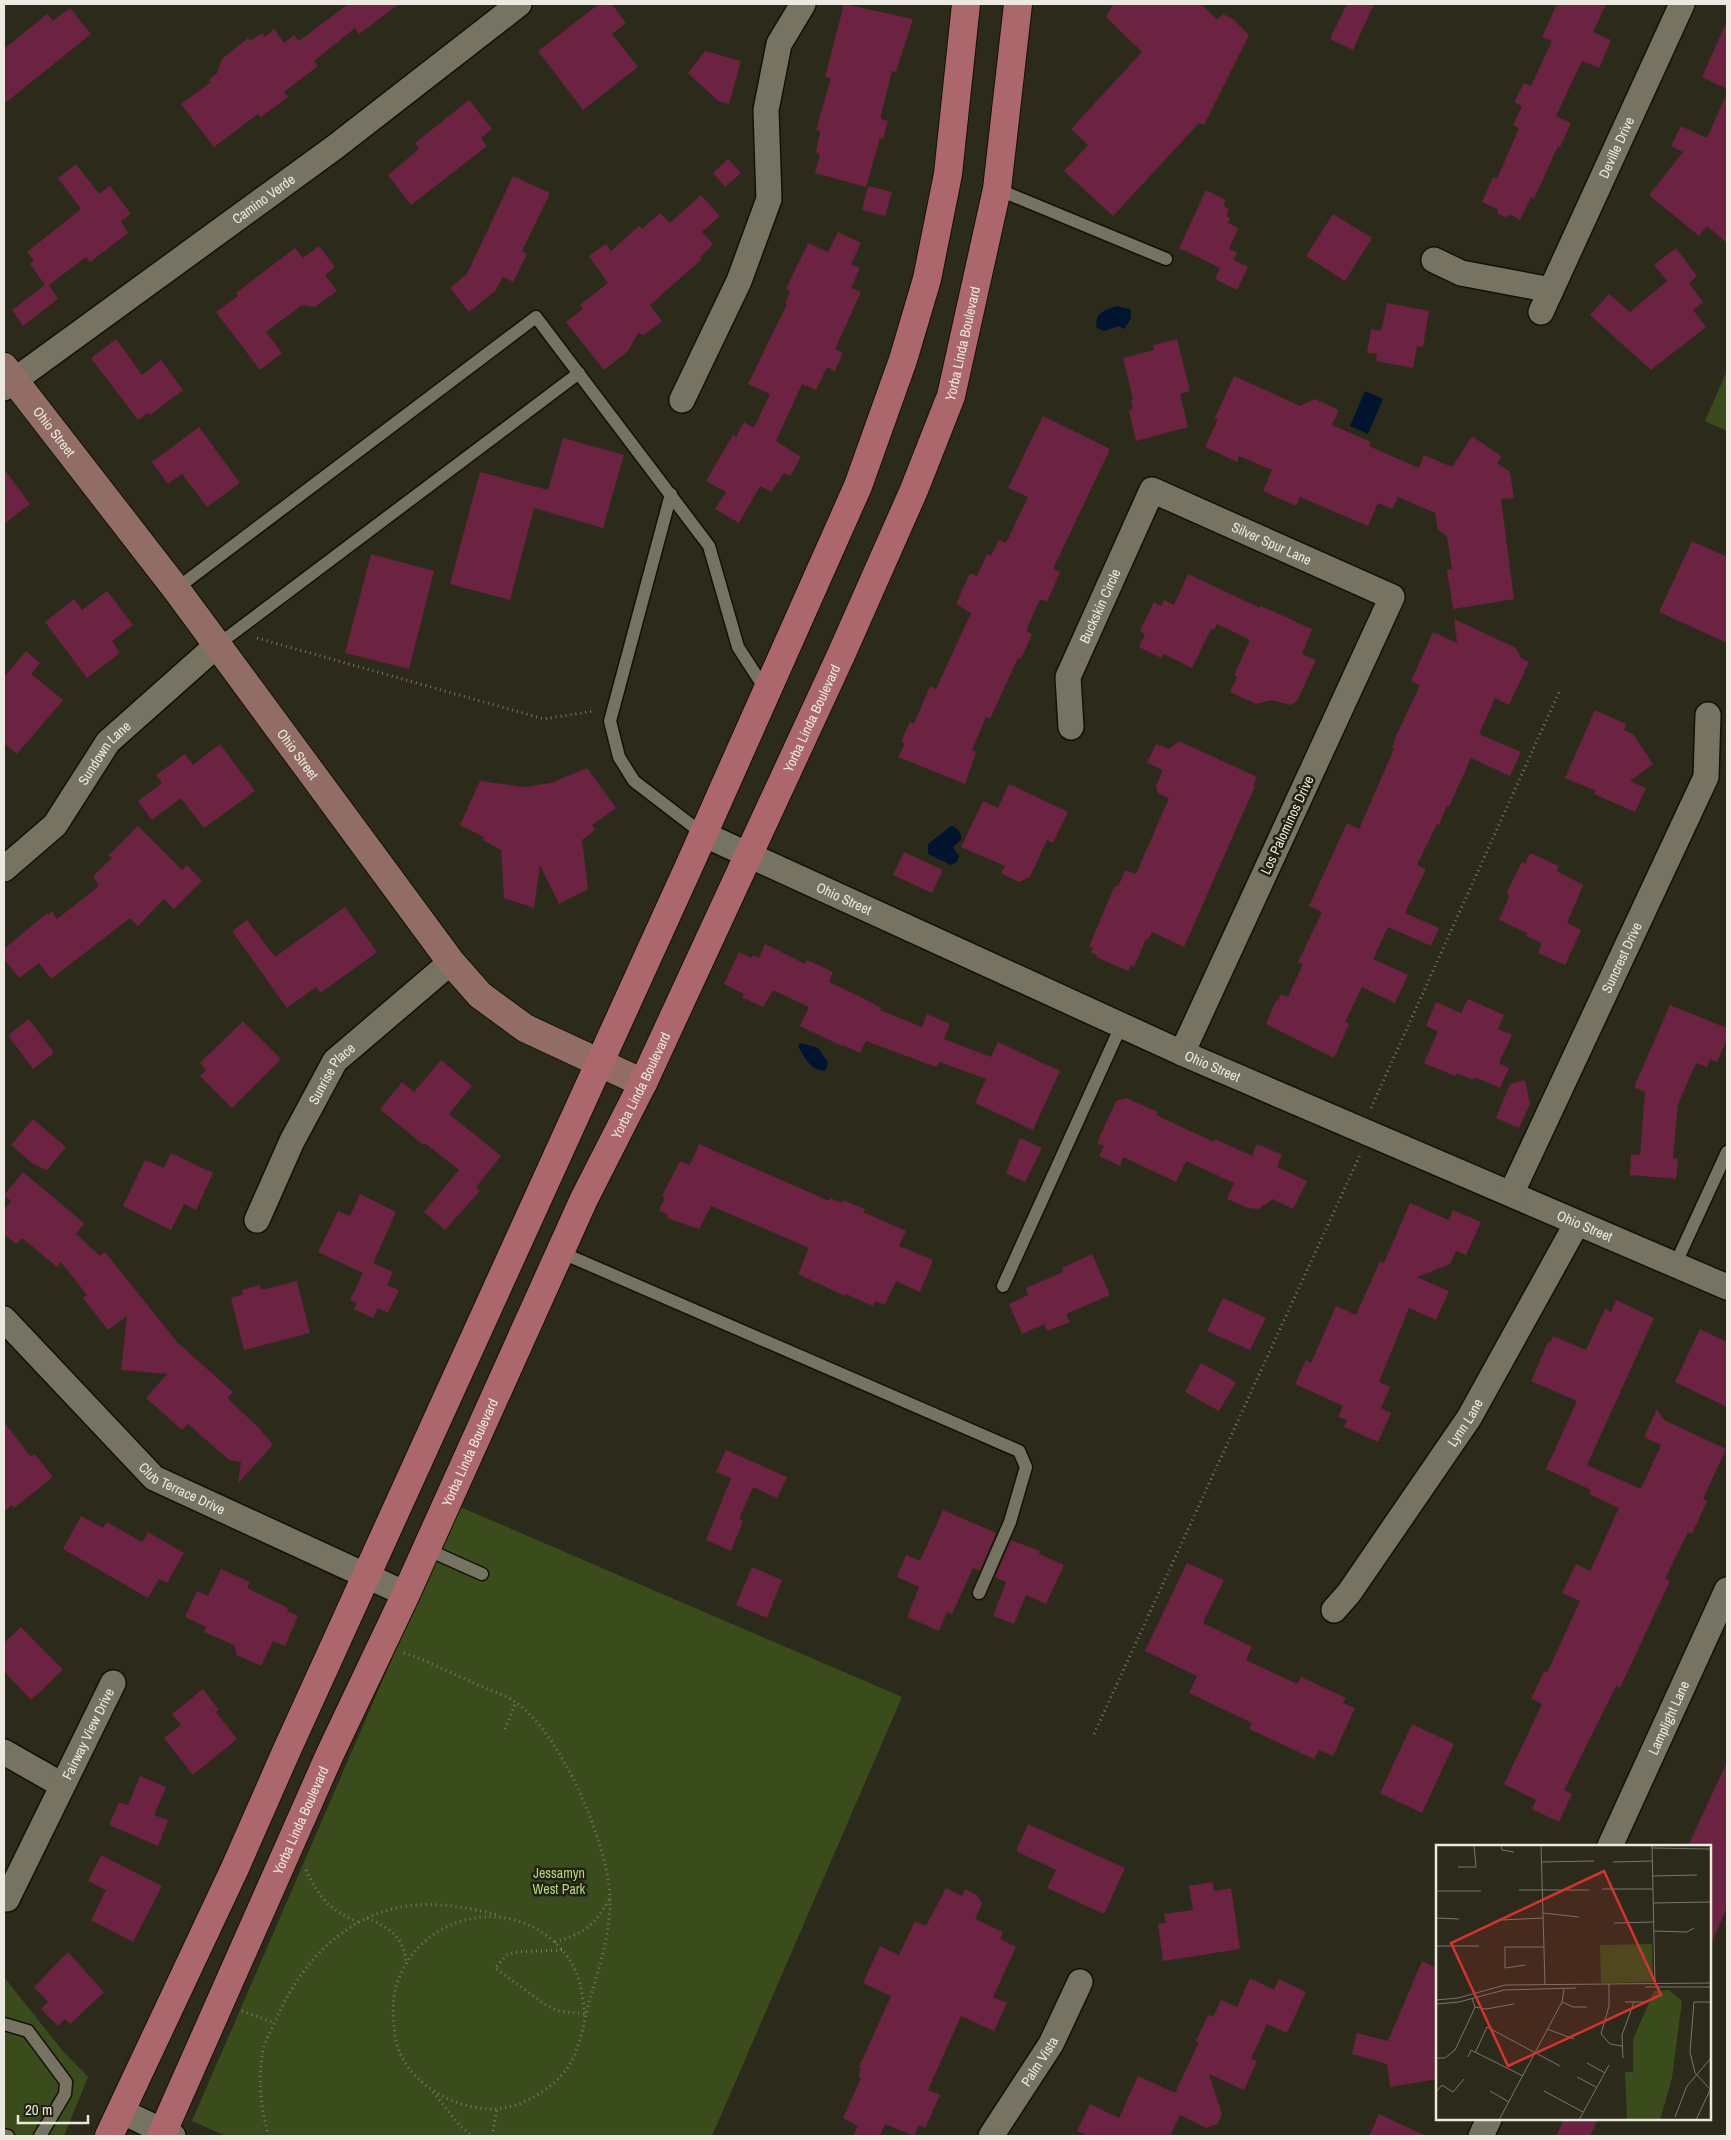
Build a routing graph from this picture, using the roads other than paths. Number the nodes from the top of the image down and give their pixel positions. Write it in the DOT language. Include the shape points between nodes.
graph roads {
  1 [pos="519,4"];
  2 [pos="803,4"];
  3 [pos="966,4"];
  4 [pos="1018,4"];
  5 [pos="1682,4"];
  6 [pos="997,189"];
  7 [pos="1166,259"];
  8 [pos="1434,260"];
  9 [pos="580,373"];
  10 [pos="7,378"];
  11 [pos="682,400"];
  12 [pos="1152,490"];
  13 [pos="671,494"];
  14 [pos="176,589"];
  15 [pos="1392,597"];
  16 [pos="225,639"];
  17 [pos="767,692"];
  18 [pos="1708,715"];
  19 [pos="1071,727"];
  20 [pos="703,834"];
  21 [pos="748,856"];
  22 [pos="4,869"];
  23 [pos="451,962"];
  24 [pos="1121,1026"];
  25 [pos="1182,1054"];
  26 [pos="599,1063"];
  27 [pos="643,1083"];
  28 [pos="1727,1152"];
  29 [pos="1511,1194"];
  30 [pos="256,1220"];
  31 [pos="1577,1223"];
  32 [pos="560,1252"];
  33 [pos="1675,1265"];
  34 [pos="1004,1286"];
  35 [pos="1727,1287"];
  36 [pos="4,1319"];
  37 [pos="426,1549"];
  38 [pos="482,1574"];
  39 [pos="366,1576"];
  40 [pos="1727,1590"];
  41 [pos="979,1593"];
  42 [pos="406,1594"];
  43 [pos="1334,1610"];
  44 [pos="113,1683"];
  45 [pos="4,1752"];
  46 [pos="62,1785"];
  47 [pos="1610,1845"];
  48 [pos="7,1899"];
  49 [pos="1080,1982"];
  50 [pos="4,2024"];
  51 [pos="121,2111"];
  52 [pos="1489,2120"];
  53 [pos="4,2135"];
  54 [pos="166,2135"];
  55 [pos="8,2136"];
  56 [pos="40,2136"];
  57 [pos="109,2136"];
  58 [pos="990,2136"];
  59 [pos="1481,2136"];
  1 -- 10 [label="street, Camino Verde" via="336,147"];
  2 -- 11 [label="street" via="779,44 766,110 769,199 739,281"];
  3 -- 17 [label="main road" via="948,174 927,279 903,360 858,486"];
  4 -- 6 [label="main road, Yorba Linda Boulevard"];
  5 -- 8 [label="street, Deville Drive" via="1546,301 1461,273"];
  6 -- 7 [label="lane"];
  6 -- 21 [label="main road, Yorba Linda Boulevard" via="951,396 914,490"];
  9 -- 13 [label="lane"];
  9 -- 14 [label="lane" via="536,317"];
  9 -- 16 [label="lane"];
  10 -- 14 [label="street, Ohio Street"];
  12 -- 15 [label="street, Silver Spur Lane"];
  12 -- 19 [label="street, Buckskin Circle" via="1068,677"];
  13 -- 17 [label="lane" via="709,546 738,647"];
  13 -- 20 [label="lane" via="610,720 620,757 634,781"];
  14 -- 16 [label="street, Ohio Street"];
  15 -- 25 [label="street, Los Palominos Drive"];
  16 -- 22 [label="street, Sundown Lane" via="108,742 55,825"];
  16 -- 23 [label="street, Ohio Street"];
  17 -- 20 [label="main road"];
  18 -- 29 [label="street, Suncrest Drive" via="1706,777"];
  20 -- 21 [label="street, Ohio Street"];
  20 -- 26 [label="main road"];
  21 -- 24 [label="street, Ohio Street"];
  21 -- 27 [label="main road, Yorba Linda Boulevard"];
  23 -- 26 [label="street, Ohio Street" via="480,995 525,1028"];
  23 -- 30 [label="street, Sunrise Place" via="335,1061 292,1141"];
  24 -- 25 [label="street, Ohio Street"];
  24 -- 34 [label="lane"];
  25 -- 29 [label="street, Ohio Street"];
  26 -- 27 [label="street, Ohio Street"];
  26 -- 39 [label="main road"];
  27 -- 32 [label="main road, Yorba Linda Boulevard"];
  28 -- 33 [label="lane"];
  29 -- 31 [label="street, Ohio Street"];
  31 -- 33 [label="street, Ohio Street"];
  31 -- 43 [label="street, Lynn Lane" via="1469,1418"];
  32 -- 37 [label="main road, Yorba Linda Boulevard"];
  32 -- 41 [label="lane" via="1019,1451 1026,1467 1010,1522"];
  33 -- 35 [label="street, Ohio Street"];
  36 -- 39 [label="street, Club Terrace Drive" via="154,1478"];
  37 -- 38 [label="lane"];
  37 -- 42 [label="main road, Yorba Linda Boulevard"];
  39 -- 42 [label="street, Club Terrace Drive"];
  39 -- 51 [label="main road"];
  40 -- 47 [label="street, Lamplight Lane"];
  42 -- 54 [label="main road, Yorba Linda Boulevard" via="330,1754"];
  44 -- 46 [label="street, Fairway View Drive"];
  45 -- 46 [label="street, Fairway View Drive"];
  46 -- 48 [label="street, Fairway View Drive"];
  49 -- 58 [label="street, Palm Vista" via="1051,2044"];
  50 -- 56 [label="lane" via="28,2031 66,2082 65,2094"];
  51 -- 54 [label="street"];
  51 -- 57 [label="main road"];
  52 -- 59 [label="street"];
  53 -- 55 [label="lane"];
}
